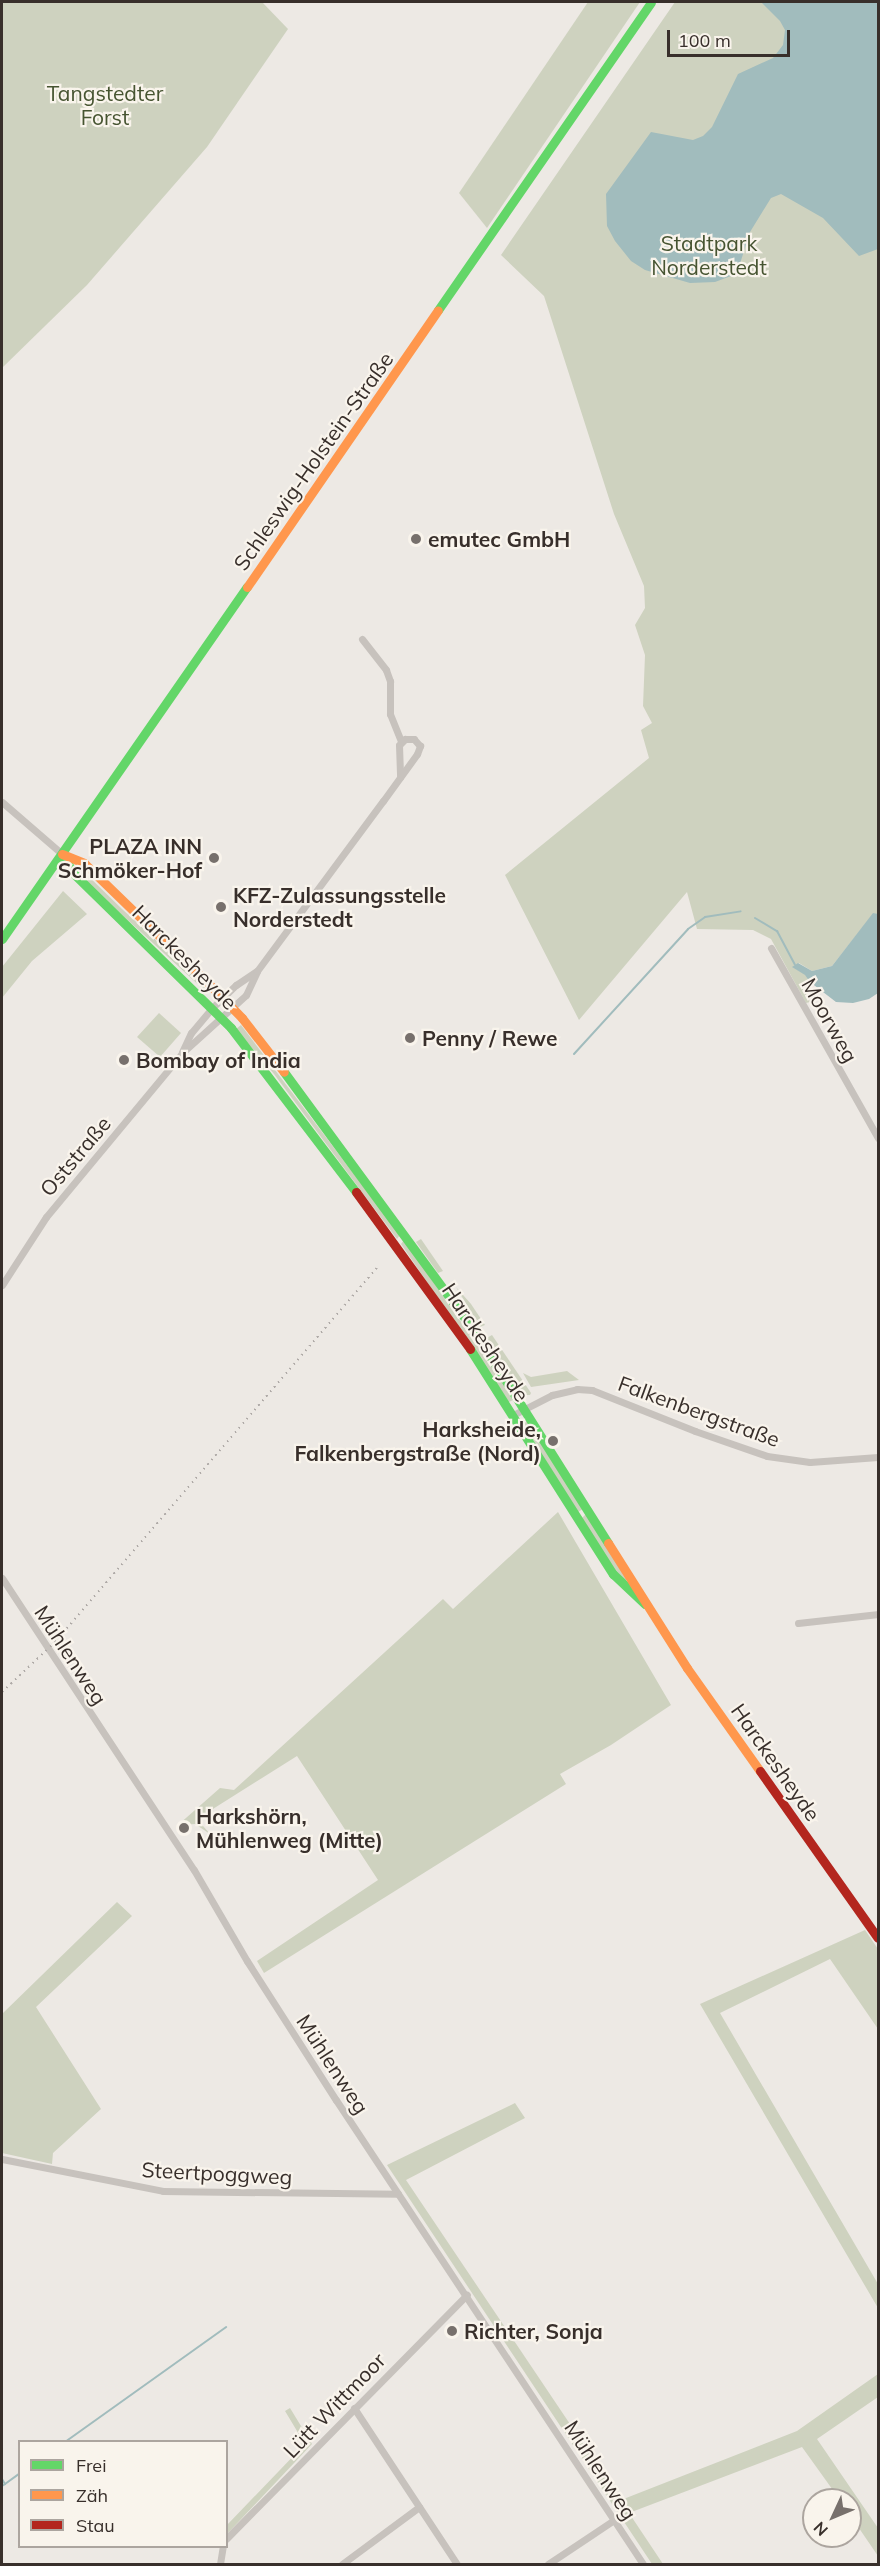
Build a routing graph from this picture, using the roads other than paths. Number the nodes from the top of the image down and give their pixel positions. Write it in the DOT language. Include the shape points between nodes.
graph roads {
  1 [pos="651,2"];
  2 [pos="362,639"];
  3 [pos="401,741"];
  4 [pos="400,777"];
  5 [pos="2,802"];
  6 [pos="62,854"];
  7 [pos="2,939"];
  8 [pos="771,948"];
  9 [pos="257,971"];
  10 [pos="223,998"];
  11 [pos="212,1008"];
  12 [pos="233,1008"];
  13 [pos="222,1018"];
  14 [pos="182,1053"];
  15 [pos="879,1138"];
  16 [pos="2,1285"];
  17 [pos="524,1408"];
  18 [pos="513,1415"];
  19 [pos="879,1456"];
  20 [pos="2,1578"];
  21 [pos="647,1605"];
  22 [pos="879,1614"];
  23 [pos="798,1623"];
  24 [pos="879,1938"];
  25 [pos="2,2159"];
  26 [pos="398,2194"];
  27 [pos="467,2295"];
  28 [pos="354,2408"];
  29 [pos="419,2507"];
  30 [pos="614,2520"];
  31 [pos="228,2537"];
  32 [pos="223,2548"];
  33 [pos="220,2565"];
  34 [pos="342,2565"];
  35 [pos="457,2565"];
  36 [pos="548,2565"];
  37 [pos="643,2565"];
  1 -- 6 [label="main road, Schleswig-Holstein-Straße"];
  2 -- 3 [label="street" via="386,670 390,714"];
  3 -- 4 [label="street"];
  3 -- 4 [label="street, Oststraße" via="414,739 420,746"];
  4 -- 9 [label="street, Oststraße"];
  5 -- 6 [label="street"];
  6 -- 7 [label="main road, Schleswig-Holstein-Straße"];
  6 -- 10 [label="main road, Harckesheyde" via="84,863"];
  6 -- 11 [label="main road, Harckesheyde" via="74,874"];
  8 -- 15 [label="street, Moorweg"];
  9 -- 10 [label="street, Oststraße"];
  9 -- 12 [label="street, Oststraße" via="246,995"];
  10 -- 11 [label="street, Oststraße"];
  10 -- 12 [label="main road, Harckesheyde"];
  11 -- 13 [label="main road, Harckesheyde"];
  11 -- 14 [label="street, Oststraße" via="191,1034"];
  12 -- 13 [label="street, Oststraße"];
  12 -- 17 [label="main road, Harckesheyde" via="405,1235"];
  13 -- 14 [label="street, Oststraße"];
  13 -- 18 [label="main road, Harckesheyde" via="397,1245 456,1326"];
  14 -- 16 [label="street, Oststraße" via="46,1217"];
  17 -- 18 [label="street, Falkenbergstraße"];
  17 -- 19 [label="street, Falkenbergstraße" via="565,1391 592,1390 767,1456 810,1462"];
  17 -- 21 [label="main road, Harckesheyde"];
  18 -- 21 [label="main road, Harckesheyde" via="613,1574"];
  20 -- 26 [label="street, Mühlenweg" via="194,1870 247,1961"];
  21 -- 24 [label="main road, Harckesheyde" via="703,1691"];
  22 -- 23 [label="street"];
  25 -- 26 [label="street, Steertpoggweg" via="163,2191"];
  26 -- 27 [label="street, Mühlenweg"];
  27 -- 28 [label="street, Lütt Wittmoor"];
  27 -- 30 [label="street, Mühlenweg"];
  28 -- 29 [label="street"];
  28 -- 31 [label="street, Lütt Wittmoor"];
  29 -- 34 [label="street"];
  29 -- 35 [label="street"];
  30 -- 36 [label="street"];
  30 -- 37 [label="street, Mühlenweg"];
  32 -- 33 [label="street"];
}
